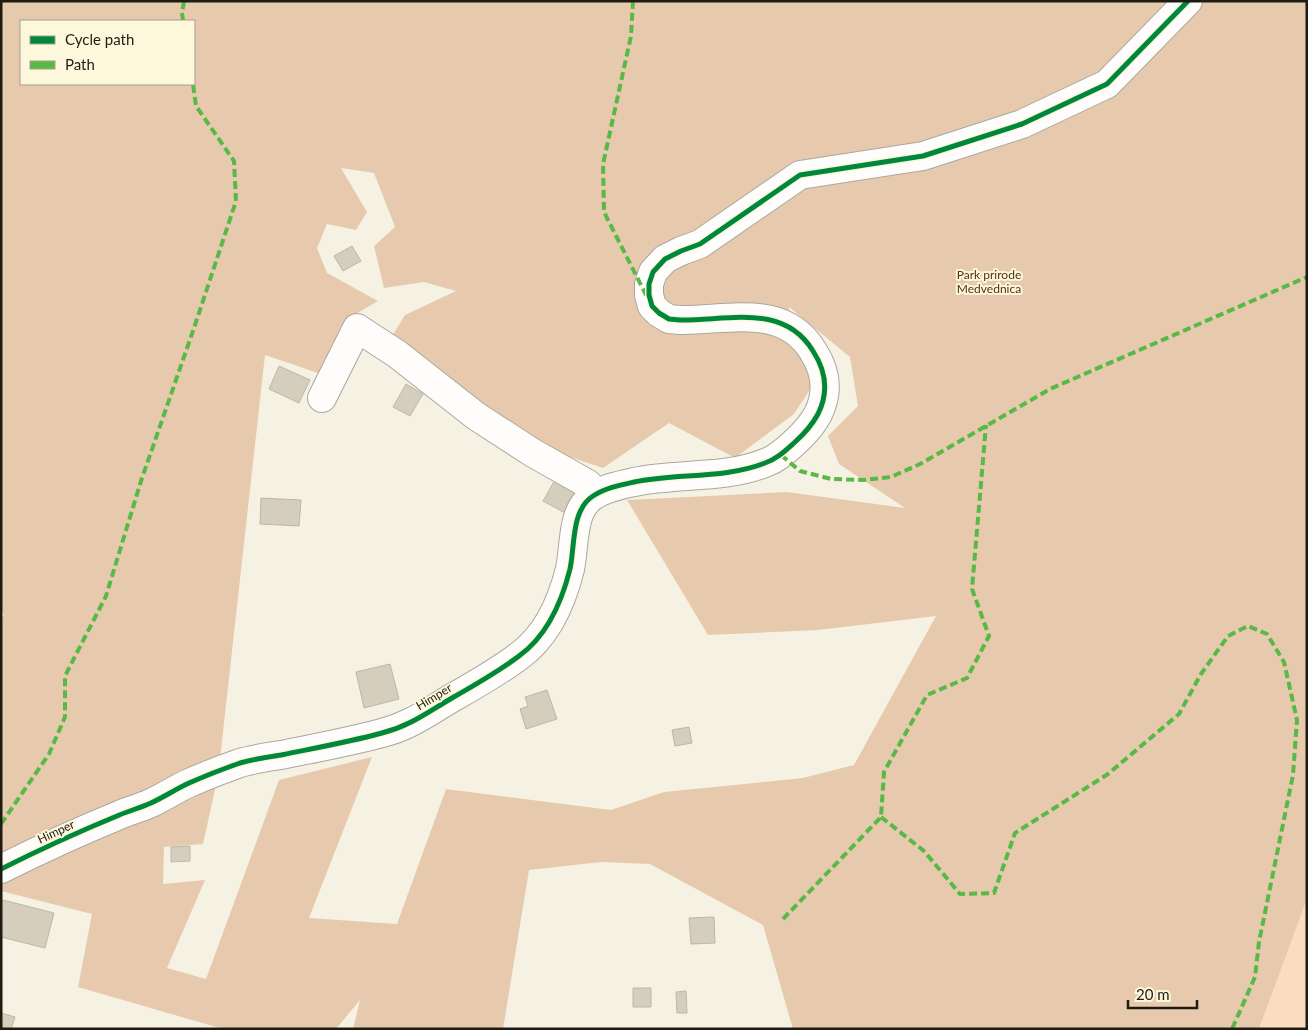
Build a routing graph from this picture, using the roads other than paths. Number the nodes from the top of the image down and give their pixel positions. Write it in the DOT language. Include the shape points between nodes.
graph roads {
  1 [pos="1188,1"];
  2 [pos="322,398"];
  3 [pos="594,496"];
  4 [pos="1,869"];
  1 -- 3 [label="street" via="1107,84 1022,124 924,156 800,175 700,244 666,259 653,272 649,284 652,306 658,313 669,318 693,320 752,317 783,324 807,342 822,368 824,399 813,423 781,455 767,463 741,470 646,480"];
  2 -- 3 [label="street" via="357,328 397,354 476,416 588,484"];
  3 -- 4 [label="street, Himper" via="586,502 580,514 570,569 544,631 522,655 484,681 405,726 381,734 242,762"];
}
